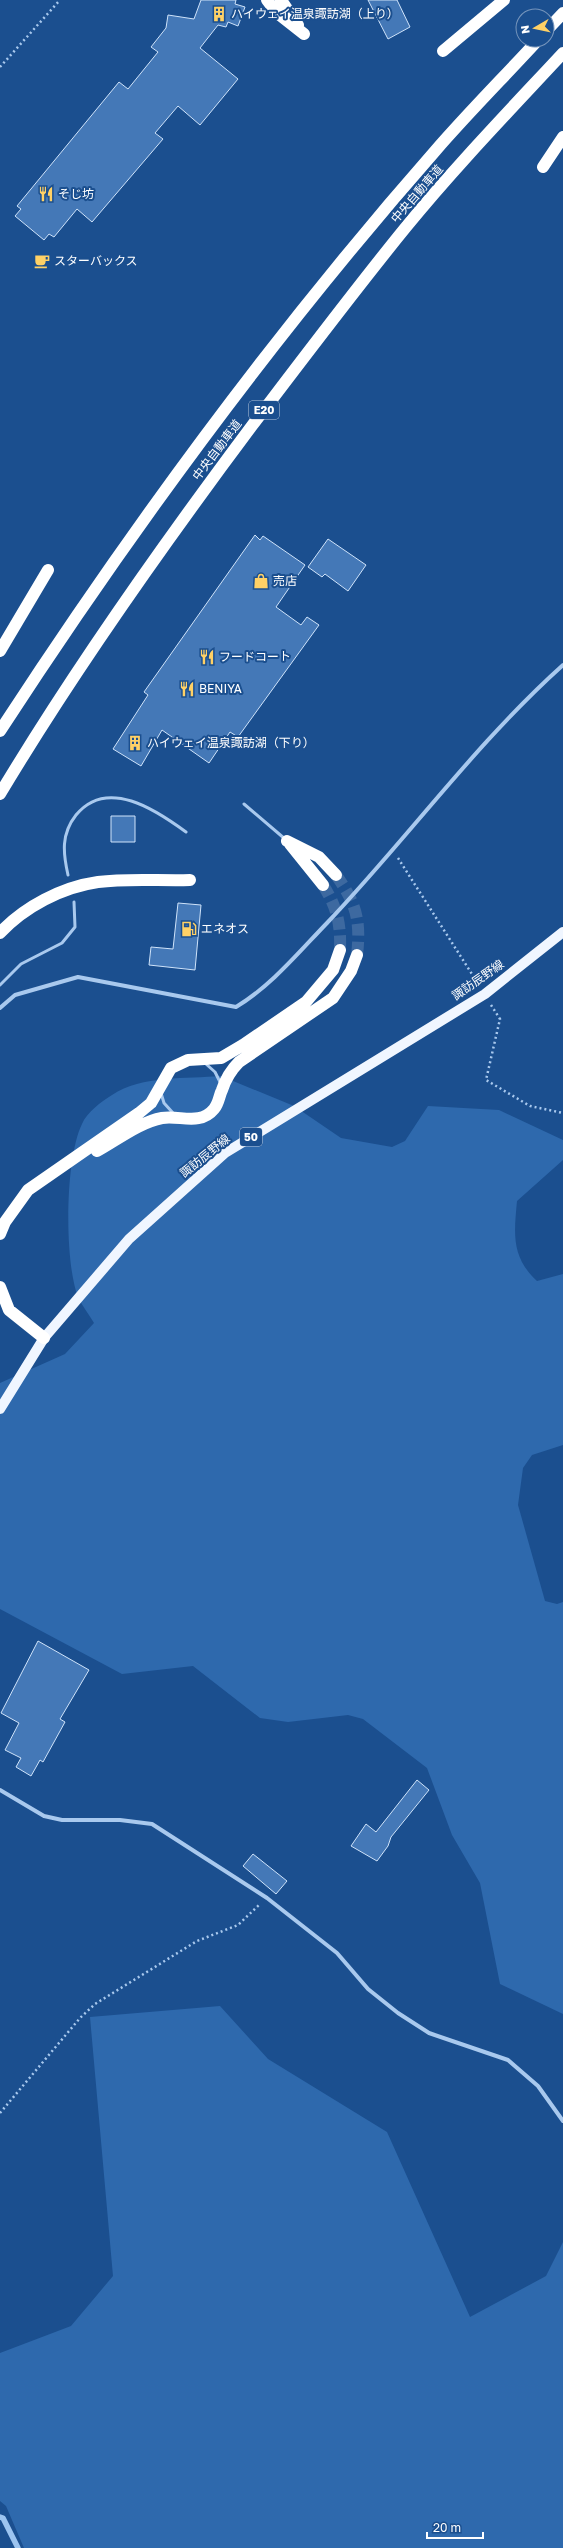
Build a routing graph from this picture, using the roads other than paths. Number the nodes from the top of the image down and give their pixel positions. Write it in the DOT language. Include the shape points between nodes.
graph roads {
  1 [pos="267,0"];
  2 [pos="282,0"];
  3 [pos="504,0"];
  4 [pos="563,13"];
  5 [pos="555,22"];
  6 [pos="531,48"];
  7 [pos="443,51"];
  8 [pos="563,53"];
  9 [pos="563,137"];
  10 [pos="543,167"];
  11 [pos="48,570"];
  12 [pos="0,650"];
  13 [pos="563,665"];
  14 [pos="0,731"];
  15 [pos="0,794"];
  16 [pos="244,804"];
  17 [pos="186,832"];
  18 [pos="287,841"];
  19 [pos="68,875"];
  20 [pos="336,875"];
  21 [pos="190,880"];
  22 [pos="323,885"];
  23 [pos="74,902"];
  24 [pos="563,932"];
  25 [pos="0,933"];
  26 [pos="340,950"];
  27 [pos="357,955"];
  28 [pos="0,985"];
  29 [pos="0,1008"];
  30 [pos="199,1061"];
  31 [pos="162,1084"];
  32 [pos="221,1091"];
  33 [pos="178,1117"];
  34 [pos="43,1180"];
  35 [pos="0,1234"];
  36 [pos="0,1287"];
  37 [pos="44,1338"];
  38 [pos="0,1409"];
  39 [pos="0,1790"];
  40 [pos="563,2121"];
  1 -- 2 [label="highway" via="276,12 304,34"];
  3 -- 7 [label="highway"];
  4 -- 5 [label="highway"];
  6 -- 14 [label="highway, 中央自動車道 / E20" via="436,150 293,321 73,618"];
  8 -- 15 [label="highway, 中央自動車道 / E20" via="407,226 281,388 190,508 109,623"];
  9 -- 10 [label="highway"];
  11 -- 12 [label="highway"];
  13 -- 29 [label="street" via="522,702 394,851 274,978 251,998 236,1007 78,977 15,995"];
  16 -- 18 [label="lane"];
  17 -- 19 [label="lane" via="156,810 132,801 106,797 85,805 68,826 62,852"];
  18 -- 20 [label="highway" via="319,857"];
  18 -- 22 [label="highway"];
  21 -- 25 [label="highway" via="98,882 52,896 13,919"];
  23 -- 28 [label="lane" via="75,927 62,943 21,964"];
  24 -- 37 [label="main road, 諏訪辰野線 / 50" via="485,994 225,1153 129,1239"];
  26 -- 30 [label="highway" via="333,970 306,1002 234,1051 221,1058"];
  27 -- 32 [label="highway" via="351,971 333,998 239,1062 229,1072"];
  30 -- 31 [label="highway" via="179,1062 171,1068"];
  30 -- 32 [label="lane" via="215,1072"];
  31 -- 33 [label="lane" via="164,1103"];
  31 -- 34 [label="highway" via="151,1103 139,1113"];
  32 -- 33 [label="highway" via="214,1110 206,1116 197,1119"];
  33 -- 34 [label="highway" via="161,1118 146,1124"];
  34 -- 35 [label="highway" via="28,1190 5,1222"];
  36 -- 37 [label="highway" via="9,1310"];
  37 -- 38 [label="main road, 諏訪辰野線 / 50"];
  39 -- 40 [label="street" via="44,1816 62,1820 120,1820 152,1824 267,1898 337,1953 368,1989 428,2033 508,2060 538,2086"];
}
